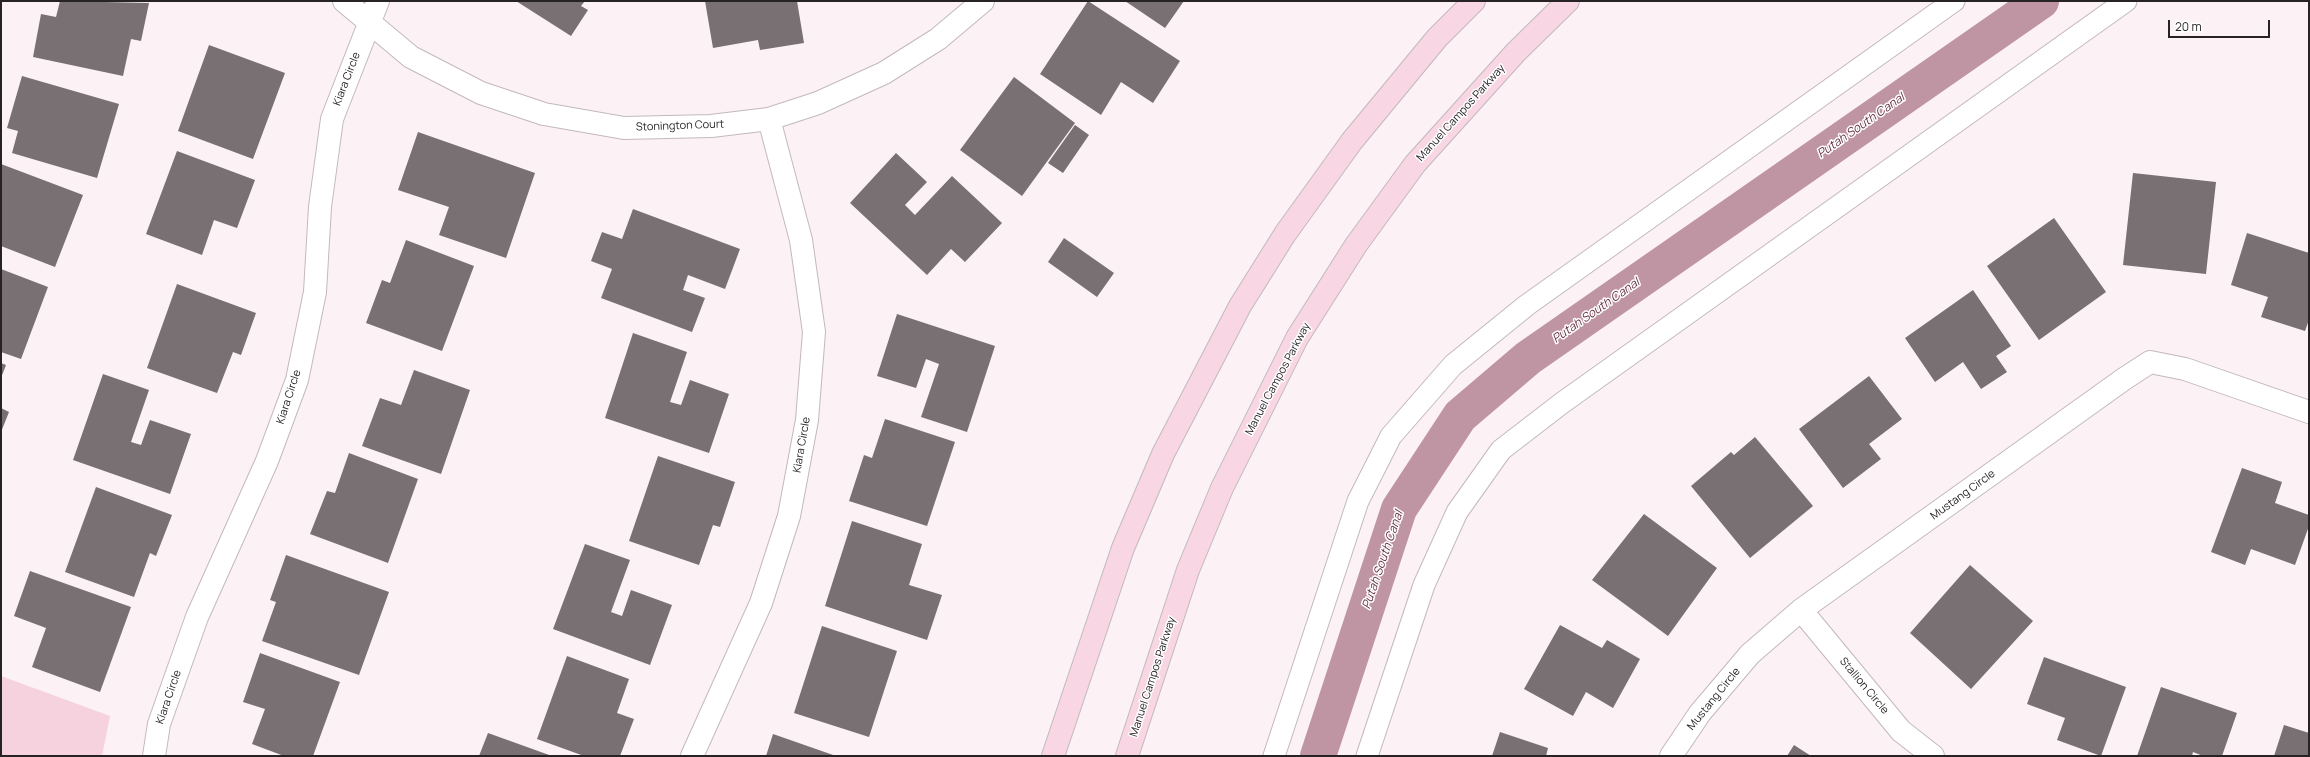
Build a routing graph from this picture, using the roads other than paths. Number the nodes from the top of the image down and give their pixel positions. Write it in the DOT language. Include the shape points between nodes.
graph roads {
  1 [pos="344,1"];
  2 [pos="378,1"];
  3 [pos="983,1"];
  4 [pos="1474,1"];
  5 [pos="1568,1"];
  6 [pos="1954,1"];
  7 [pos="2126,1"];
  8 [pos="370,22"];
  9 [pos="769,119"];
  10 [pos="2309,412"];
  11 [pos="1801,610"];
  12 [pos="154,756"];
  13 [pos="692,756"];
  14 [pos="1053,756"];
  15 [pos="1127,756"];
  16 [pos="1274,756"];
  17 [pos="1367,756"];
  18 [pos="1671,756"];
  19 [pos="1933,756"];
  1 -- 8 [label="street, Stonington Court"];
  2 -- 8 [label="street, Kiara Circle"];
  3 -- 9 [label="street, Stonington Court" via="938,39 884,73 818,103"];
  4 -- 14 [label="main road" via="1437,38 1352,140 1285,234 1240,306 1163,454 1124,548"];
  5 -- 15 [label="main road, Manuel Campos Parkway" via="1516,52 1415,164 1356,245 1296,338 1222,488 1191,563"];
  6 -- 16 [label="lane" via="1527,305 1453,365 1391,436 1358,500"];
  7 -- 17 [label="lane" via="1562,403 1501,450 1457,512 1424,585"];
  8 -- 9 [label="street, Stonington Court" via="411,57 481,93 544,114 624,128 711,126"];
  8 -- 12 [label="street, Kiara Circle" via="332,119 320,207 314,292 297,380 267,461 197,617 159,724"];
  9 -- 13 [label="street, Kiara Circle" via="801,240 814,332 807,420 789,516 761,603"];
  10 -- 11 [label="street, Mustang Circle" via="2185,369 2150,362"];
  11 -- 18 [label="street, Mustang Circle" via="1750,654 1700,713"];
  11 -- 19 [label="street, Stallion Circle" via="1902,731"];
}
